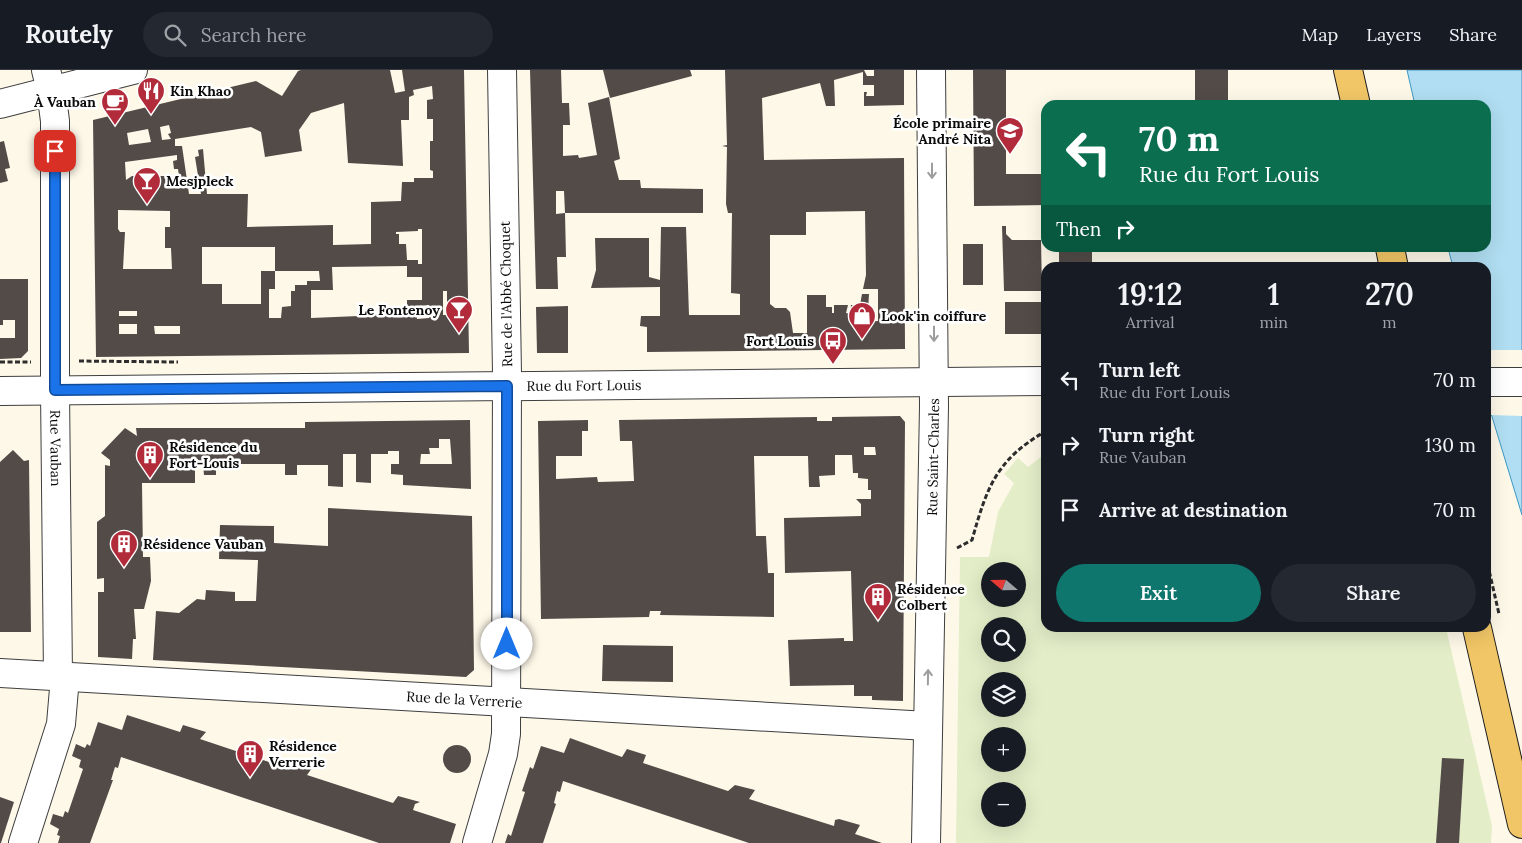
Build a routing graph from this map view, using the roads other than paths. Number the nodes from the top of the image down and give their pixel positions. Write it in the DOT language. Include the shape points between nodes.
graph roads {
  1 [pos="133,70"];
  2 [pos="502,70"];
  3 [pos="931,70"];
  4 [pos="1348,70"];
  5 [pos="49,80"];
  6 [pos="1355,100"];
  7 [pos="0,104"];
  8 [pos="1041,380"];
  9 [pos="933,381"];
  10 [pos="1491,382"];
  11 [pos="1522,382"];
  12 [pos="507,386"];
  13 [pos="55,390"];
  14 [pos="0,391"];
  15 [pos="1478,632"];
  16 [pos="0,673"];
  17 [pos="62,677"];
  18 [pos="507,702"];
  19 [pos="928,726"];
  20 [pos="1522,821"];
  21 [pos="23,843"];
  22 [pos="477,843"];
  23 [pos="926,843"];
  1 -- 5 [label="street"];
  2 -- 12 [label="street, Rue de l'Abbé Choquet"];
  3 -- 9 [label="street, Rue Saint-Charles, one-way"];
  4 -- 6 [label="main road"];
  5 -- 7 [label="street"];
  5 -- 13 [label="street, Rue Vauban" via="55,134"];
  8 -- 9 [label="street, Rue du Fort Louis"];
  9 -- 12 [label="street, Rue du Fort Louis"];
  19 -- 9 [label="street, Rue Saint-Charles, one-way"];
  10 -- 11 [label="street"];
  12 -- 13 [label="street, Rue du Fort Louis"];
  12 -- 18 [label="street, Rue de l'Abbé Choquet"];
  13 -- 14 [label="street, Rue du Fort Louis"];
  13 -- 17 [label="street, Rue Vauban"];
  15 -- 20 [label="main road"];
  16 -- 17 [label="street, Rue de la Verrerie"];
  17 -- 18 [label="street, Rue de la Verrerie"];
  17 -- 21 [label="street, Rue Vauban" via="61,724"];
  18 -- 19 [label="street, Rue de la Verrerie"];
  18 -- 22 [label="street, Rue de l'Abbé Choquet" via="505,745"];
  19 -- 23 [label="street, Rue Saint-Charles"];
}
